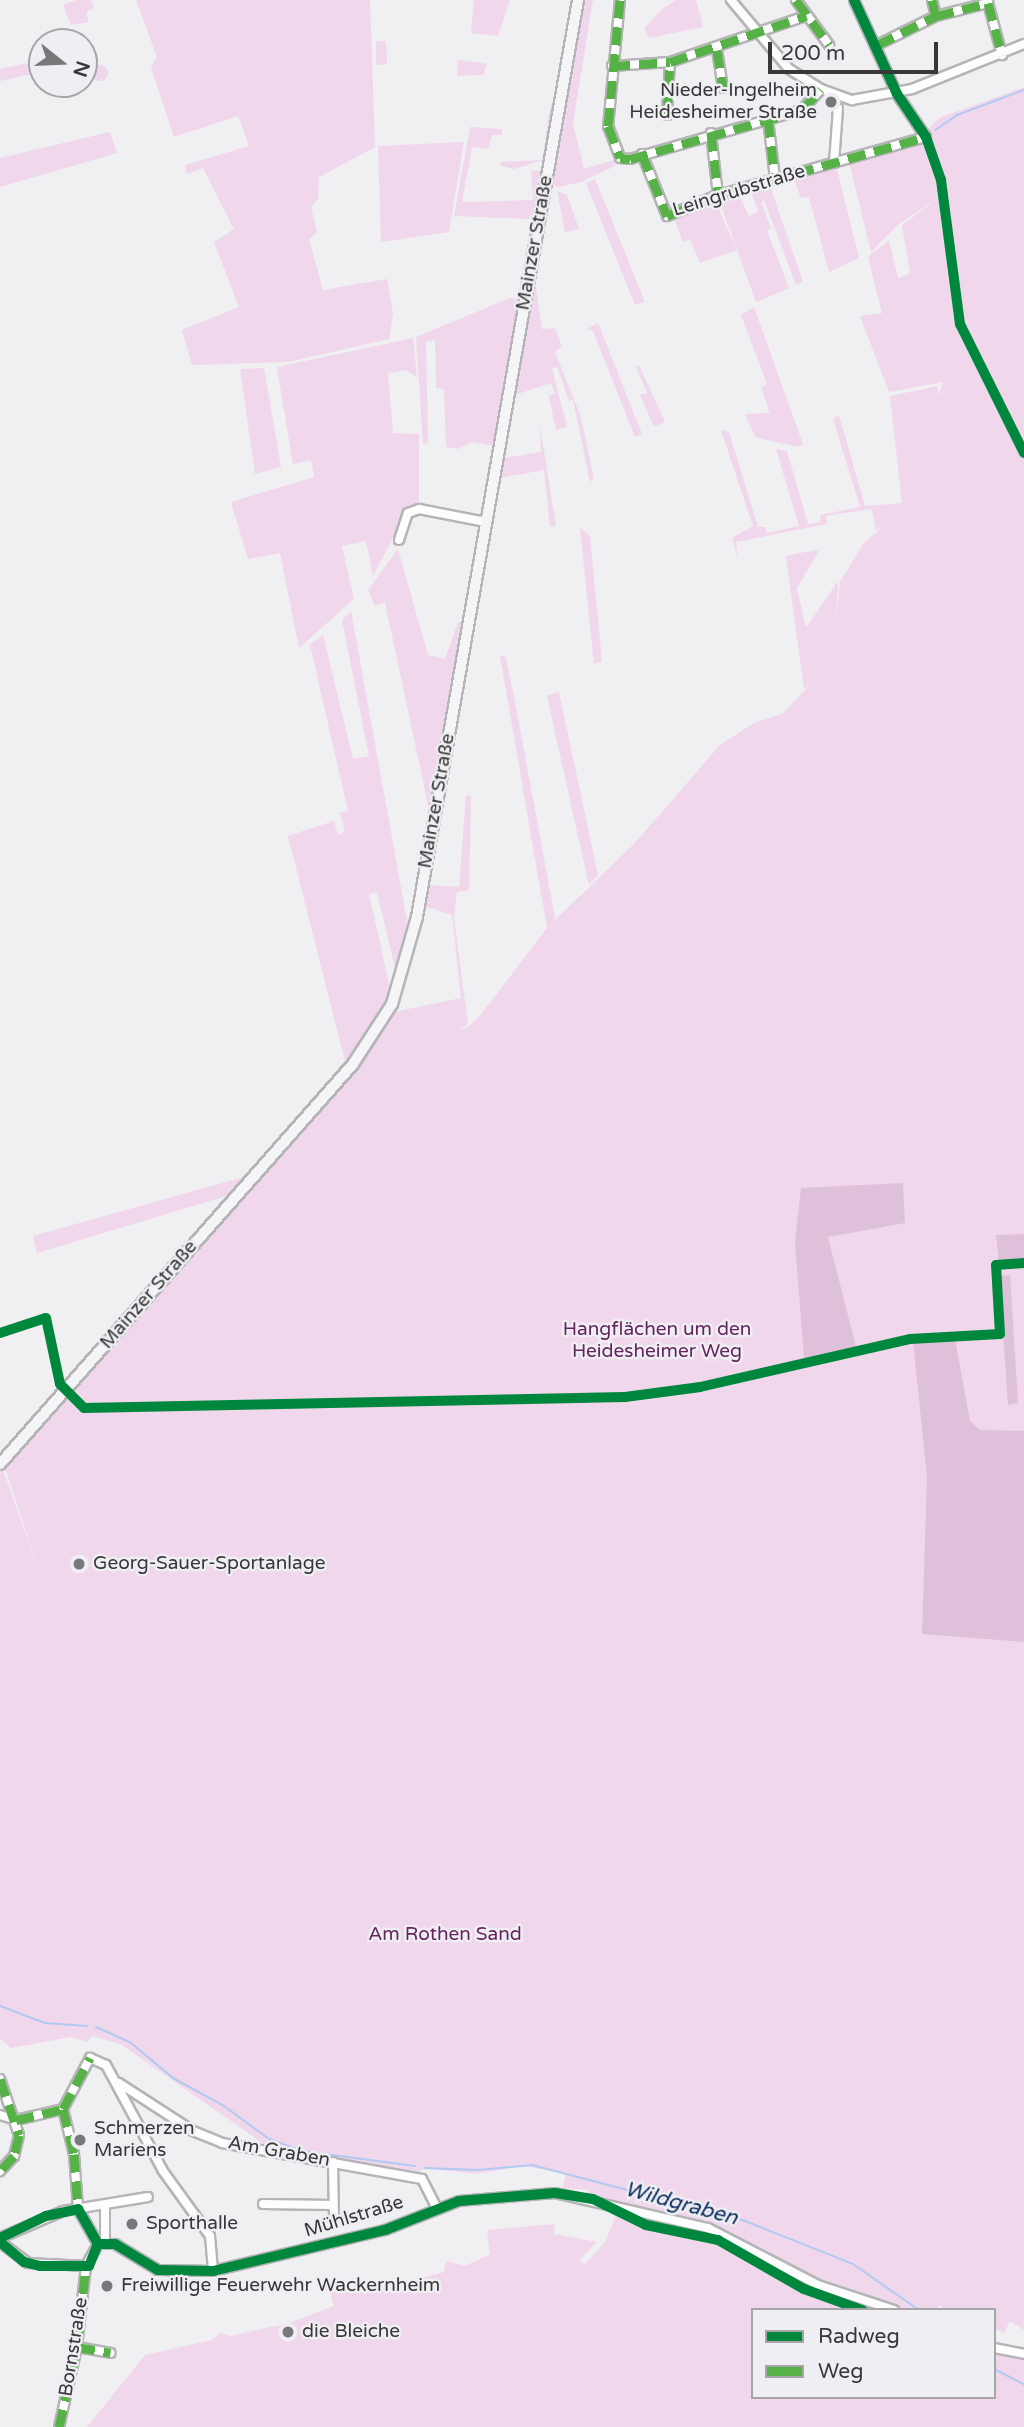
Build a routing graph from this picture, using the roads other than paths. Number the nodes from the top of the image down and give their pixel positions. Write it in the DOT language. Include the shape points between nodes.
graph roads {
  1 [pos="578,0"];
  2 [pos="620,0"];
  3 [pos="731,0"];
  4 [pos="796,0"];
  5 [pos="854,0"];
  6 [pos="932,0"];
  7 [pos="952,0"];
  8 [pos="954,11"];
  9 [pos="806,16"];
  10 [pos="936,16"];
  11 [pos="754,33"];
  12 [pos="1024,44"];
  13 [pos="828,45"];
  14 [pos="877,45"];
  15 [pos="717,50"];
  16 [pos="1002,55"];
  17 [pos="670,62"];
  18 [pos="612,66"];
  19 [pos="723,88"];
  20 [pos="821,89"];
  21 [pos="897,94"];
  22 [pos="838,108"];
  23 [pos="667,115"];
  24 [pos="768,119"];
  25 [pos="711,133"];
  26 [pos="642,154"];
  27 [pos="834,163"];
  28 [pos="775,179"];
  29 [pos="718,195"];
  30 [pos="486,522"];
  31 [pos="399,540"];
  32 [pos="0,1464"];
  33 [pos="0,2079"];
  34 [pos="118,2083"];
  35 [pos="63,2109"];
  36 [pos="0,2115"];
  37 [pos="16,2120"];
  38 [pos="333,2162"];
  39 [pos="0,2171"];
  40 [pos="148,2197"];
  41 [pos="263,2204"];
  42 [pos="333,2205"];
  43 [pos="105,2206"];
  44 [pos="436,2207"];
  45 [pos="78,2209"];
  46 [pos="334,2219"];
  47 [pos="0,2240"];
  48 [pos="101,2243"];
  49 [pos="86,2266"];
  50 [pos="213,2271"];
  51 [pos="888,2308"];
  52 [pos="77,2347"];
  53 [pos="996,2347"];
  54 [pos="110,2353"];
  55 [pos="1024,2354"];
  56 [pos="59,2427"];
  1 -- 30 [label="main road, Mainzer Straße"];
  2 -- 18 [label="street"];
  3 -- 11 [label="street"];
  4 -- 9 [label="street"];
  5 -- 14 [label="street"];
  6 -- 10 [label="street"];
  7 -- 8 [label="street"];
  8 -- 10 [label="street"];
  8 -- 16 [label="street" via="988,3"];
  9 -- 11 [label="street"];
  9 -- 13 [label="street"];
  10 -- 14 [label="street"];
  11 -- 15 [label="street"];
  11 -- 20 [label="street" via="789,69"];
  12 -- 16 [label="street"];
  14 -- 21 [label="street"];
  15 -- 17 [label="street"];
  15 -- 19 [label="street"];
  16 -- 21 [label="street"];
  17 -- 18 [label="street"];
  17 -- 23 [label="street"];
  18 -- 26 [label="street" via="608,126 620,158"];
  20 -- 21 [label="street" via="852,100"];
  20 -- 24 [label="street" via="802,110"];
  21 -- 27 [label="street, Leingrubstraße" via="926,137"];
  22 -- 27 [label="street"];
  24 -- 25 [label="street"];
  24 -- 28 [label="street"];
  25 -- 26 [label="street"];
  25 -- 29 [label="street"];
  26 -- 29 [label="street, Leingrubstraße" via="667,216"];
  27 -- 28 [label="street, Leingrubstraße"];
  28 -- 29 [label="street, Leingrubstraße"];
  30 -- 31 [label="street" via="419,509 408,513"];
  30 -- 32 [label="main road, Mainzer Straße" via="411,949 388,1013 353,1064"];
  33 -- 37 [label="street"];
  34 -- 35 [label="street" via="106,2065 90,2058"];
  34 -- 38 [label="street, Am Graben" via="193,2131 222,2143"];
  34 -- 50 [label="street" via="144,2138 211,2236"];
  35 -- 37 [label="street"];
  35 -- 45 [label="street" via="72,2139"];
  36 -- 37 [label="street"];
  37 -- 39 [label="street" via="18,2146"];
  38 -- 42 [label="street"];
  38 -- 44 [label="street, Am Graben" via="422,2179"];
  40 -- 43 [label="street"];
  41 -- 42 [label="street"];
  42 -- 46 [label="street"];
  43 -- 45 [label="street"];
  43 -- 48 [label="street"];
  44 -- 50 [label="street, Mühlstraße" via="385,2230"];
  44 -- 51 [label="street, Mühlstraße" via="555,2193 606,2202 708,2228 818,2285"];
  45 -- 47 [label="street" via="46,2216"];
  45 -- 48 [label="street"];
  47 -- 49 [label="street" via="28,2263"];
  48 -- 49 [label="street"];
  48 -- 50 [label="street, Mühlstraße" via="118,2245 158,2270"];
  49 -- 52 [label="street, Bornstraße"];
  52 -- 54 [label="street"];
  52 -- 56 [label="street, Bornstraße"];
  53 -- 55 [label="street"];
}
